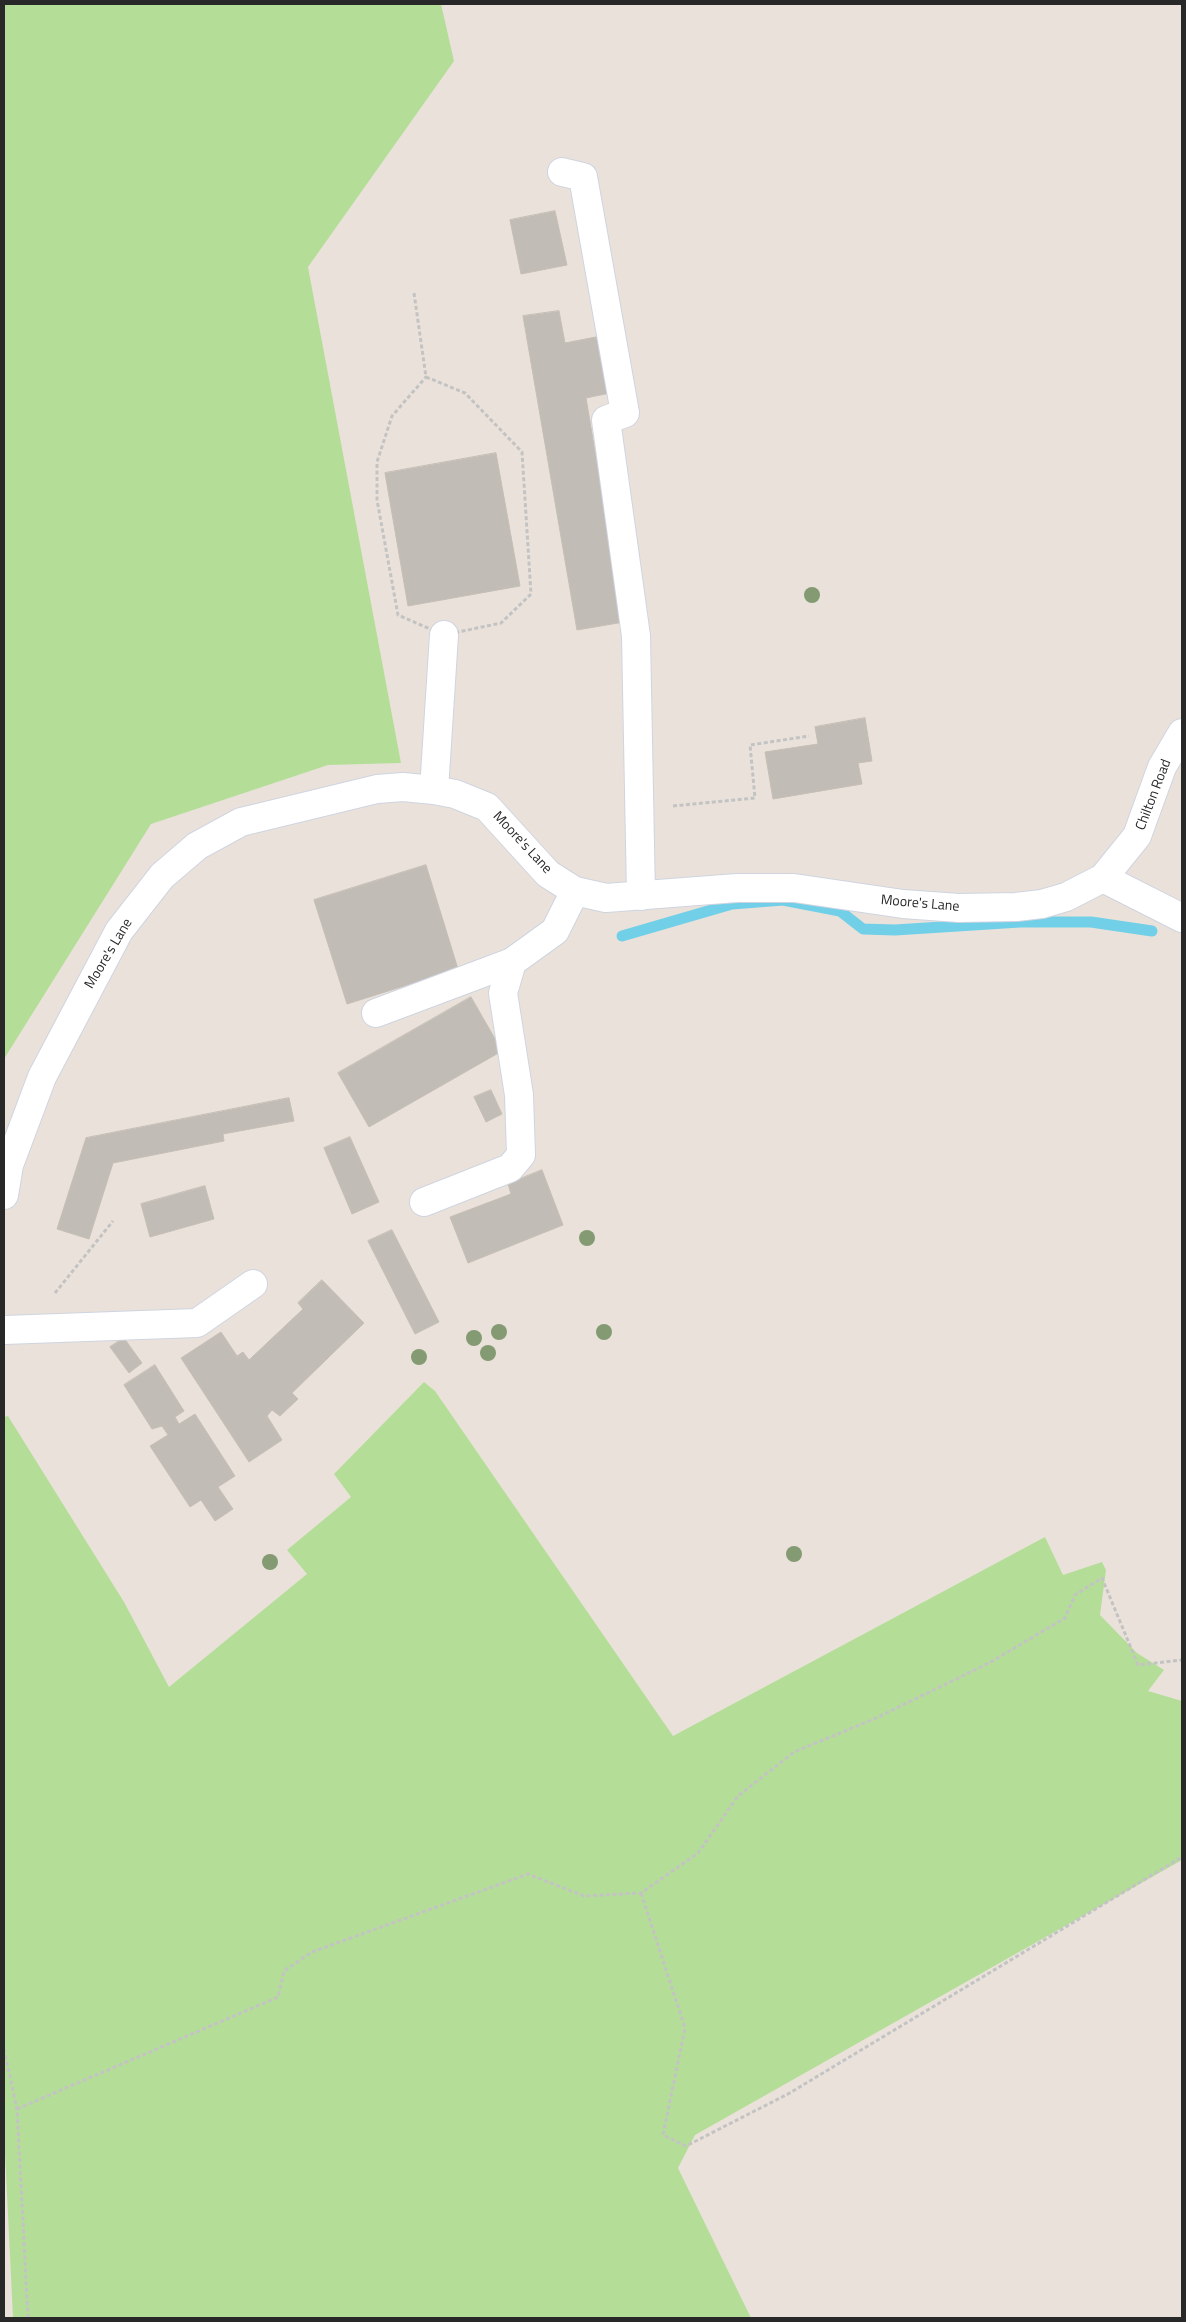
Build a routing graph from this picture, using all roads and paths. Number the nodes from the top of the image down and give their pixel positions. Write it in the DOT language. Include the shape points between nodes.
graph roads {
  1 [pos="562,172"];
  2 [pos="414,293"];
  3 [pos="426,377"];
  4 [pos="444,635"];
  5 [pos="1182,733"];
  6 [pos="809,736"];
  7 [pos="434,790"];
  8 [pos="638,810"];
  9 [pos="1103,878"];
  10 [pos="575,891"];
  11 [pos="641,896"];
  12 [pos="1182,918"];
  13 [pos="512,962"];
  14 [pos="376,1013"];
  15 [pos="4,1195"];
  16 [pos="424,1202"];
  17 [pos="113,1221"];
  18 [pos="253,1284"];
  19 [pos="52,1298"];
  20 [pos="4,1330"];
  21 [pos="1182,1660"];
  22 [pos="1182,1857"];
  23 [pos="641,1893"];
  24 [pos="4,2049"];
  25 [pos="17,2109"];
  26 [pos="28,2318"];
  1 -- 8 [label="street" via="583,177 625,413 606,420 636,636"];
  2 -- 3 [label="path"];
  3 -- 4 [label="path" via="392,416 377,462 377,500 398,615"];
  3 -- 4 [label="path" via="465,392 522,452 531,594 501,622"];
  4 -- 7 [label="street"];
  5 -- 9 [label="street, Chilton Road" via="1162,767 1137,836"];
  6 -- 8 [label="path" via="750,745 755,798"];
  7 -- 10 [label="street, Moore's Lane" via="455,794 487,807 548,874"];
  7 -- 15 [label="street, Moore's Lane" via="377,788 242,822 197,846 162,876 119,931 42,1077 9,1165"];
  8 -- 11 [label="street"];
  9 -- 11 [label="street, Moore's Lane" via="1066,897 1016,907 902,904 794,888 737,888"];
  9 -- 12 [label="street"];
  10 -- 11 [label="street, Moore's Lane" via="606,898"];
  10 -- 13 [label="street" via="555,931"];
  13 -- 14 [label="street"];
  13 -- 16 [label="street" via="503,993 519,1095 521,1156 510,1168"];
  17 -- 19 [label="path"];
  18 -- 20 [label="street" via="197,1323"];
  21 -- 23 [label="path" via="1138,1664 1102,1578 1075,1595 1065,1618 989,1663 874,1719 794,1752 738,1796 698,1853"];
  22 -- 23 [label="path" via="788,2094 686,2146 663,2135 685,2028"];
  23 -- 25 [label="path" via="584,1896 528,1874 312,1952 284,1971 278,1997"];
  24 -- 25 [label="path"];
  25 -- 26 [label="path"];
}
